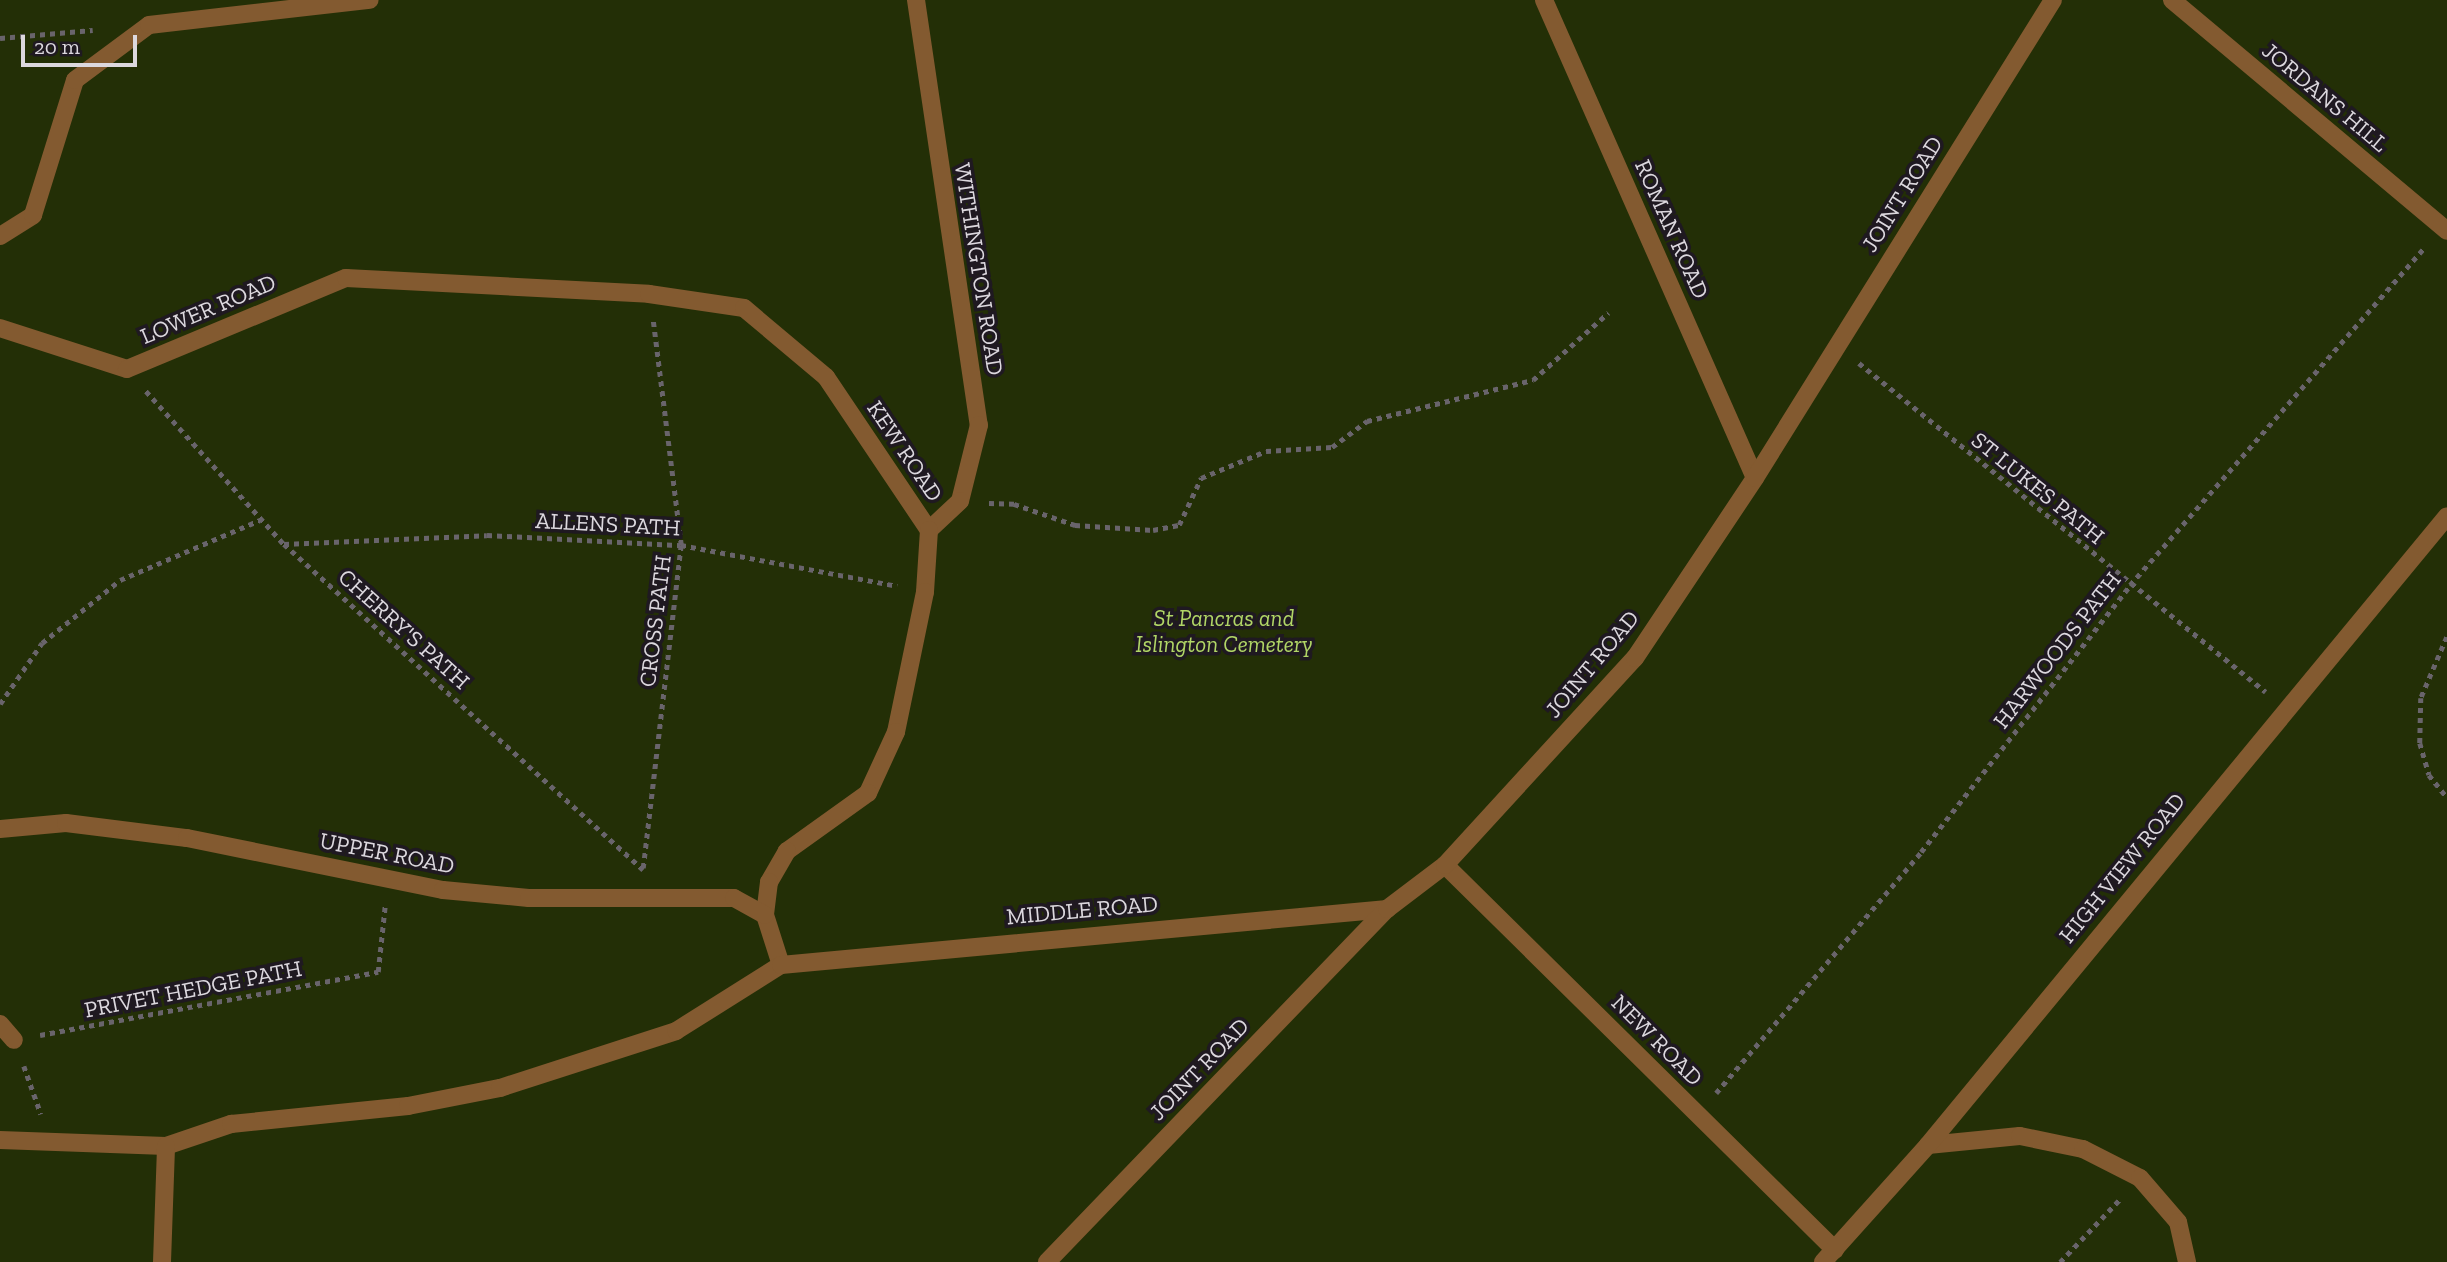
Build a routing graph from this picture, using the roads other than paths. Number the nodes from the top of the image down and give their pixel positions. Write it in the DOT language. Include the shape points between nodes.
graph roads {
  1 [pos="370,0"];
  2 [pos="916,0"];
  3 [pos="1544,0"];
  4 [pos="2053,0"];
  5 [pos="2172,0"];
  6 [pos="2442,227"];
  7 [pos="0,236"];
  8 [pos="439,285"];
  9 [pos="0,328"];
  10 [pos="1755,478"];
  11 [pos="2447,516"];
  12 [pos="929,530"];
  13 [pos="0,829"];
  14 [pos="1445,865"];
  15 [pos="1387,909"];
  16 [pos="765,915"];
  17 [pos="781,965"];
  18 [pos="0,1024"];
  19 [pos="15,1040"];
  20 [pos="0,1140"];
  21 [pos="1928,1145"];
  22 [pos="166,1146"];
  23 [pos="1829,1256"];
  24 [pos="162,1262"];
  25 [pos="1047,1262"];
  26 [pos="2187,1262"];
  1 -- 7 [label="lane" via="149,25 75,80 33,215"];
  2 -- 12 [label="lane, WITHINGTON ROAD" via="979,425 960,501"];
  3 -- 10 [label="lane, ROMAN ROAD"];
  4 -- 10 [label="lane, JOINT ROAD"];
  5 -- 6 [label="lane, JORDANS HILL"];
  8 -- 9 [label="lane, LOWER ROAD" via="346,278 127,369"];
  8 -- 12 [label="lane, KEW ROAD" via="649,294 744,308 825,377"];
  10 -- 14 [label="lane, JOINT ROAD" via="1635,658"];
  11 -- 21 [label="lane, HIGH VIEW ROAD"];
  12 -- 16 [label="lane, KEW ROAD" via="925,592 896,732 868,793 787,851 769,882"];
  13 -- 16 [label="lane, UPPER ROAD" via="66,823 187,838 388,880 529,898 734,898"];
  14 -- 15 [label="lane, JOINT ROAD"];
  14 -- 23 [label="lane, NEW ROAD" via="1697,1115"];
  15 -- 17 [label="lane, MIDDLE ROAD"];
  15 -- 25 [label="lane, JOINT ROAD"];
  16 -- 17 [label="lane"];
  17 -- 22 [label="lane" via="676,1031 500,1088 408,1106 231,1124"];
  18 -- 19 [label="lane"];
  20 -- 22 [label="lane"];
  21 -- 23 [label="lane, HIGH VIEW ROAD"];
  21 -- 26 [label="lane" via="2020,1136 2082,1149 2140,1178 2178,1222"];
  22 -- 24 [label="lane"];
}
